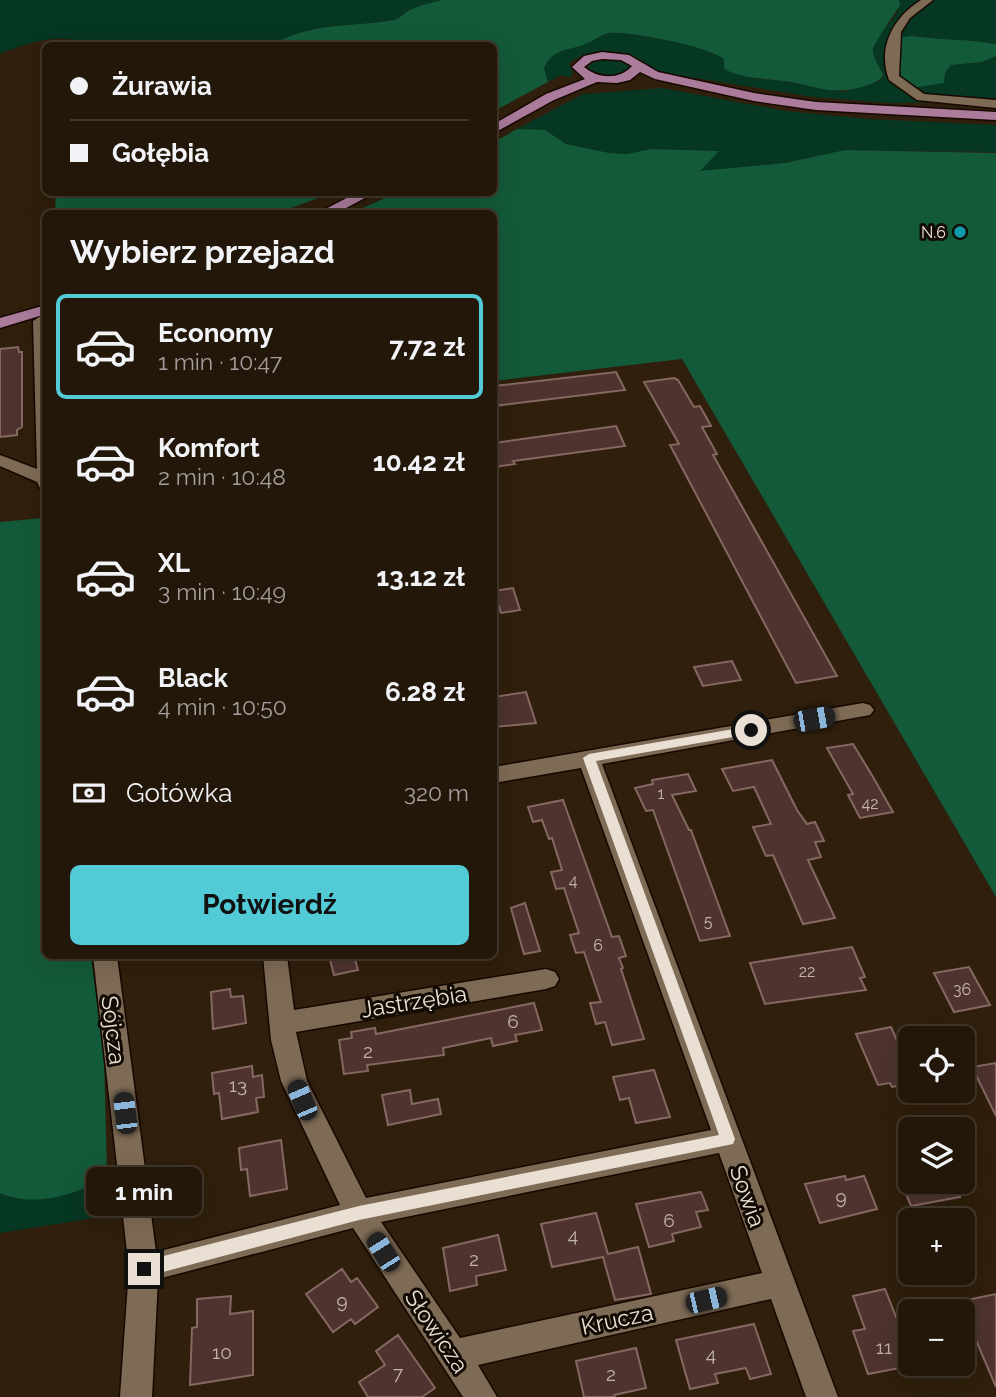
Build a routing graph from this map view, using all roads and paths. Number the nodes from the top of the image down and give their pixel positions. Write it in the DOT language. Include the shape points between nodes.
graph roads {
  1 [pos="928,0"];
  2 [pos="637,68"];
  3 [pos="581,72"];
  4 [pos="625,77"];
  5 [pos="597,78"];
  6 [pos="693,85"];
  7 [pos="550,97"];
  8 [pos="996,104"];
  9 [pos="996,116"];
  10 [pos="497,127"];
  11 [pos="361,196"];
  12 [pos="332,210"];
  13 [pos="42,315"];
  14 [pos="0,323"];
  15 [pos="0,460"];
  16 [pos="42,478"];
  17 [pos="863,710"];
  18 [pos="589,758"];
  19 [pos="497,774"];
  20 [pos="105,959"];
  21 [pos="275,959"];
  22 [pos="546,979"];
  23 [pos="282,1023"];
  24 [pos="728,1139"];
  25 [pos="359,1213"];
  26 [pos="144,1269"];
  27 [pos="780,1283"];
  28 [pos="454,1355"];
  29 [pos="136,1397"];
  30 [pos="481,1397"];
  31 [pos="822,1397"];
  1 -- 8 [label="street" via="900,21 890,48 893,77 921,97"];
  2 -- 3 [label="main road" via="628,59 605,55 583,60 578,67"];
  2 -- 4 [label="main road"];
  2 -- 6 [label="main road"];
  3 -- 5 [label="main road"];
  3 -- 7 [label="main road"];
  4 -- 5 [label="main road"];
  4 -- 6 [label="main road"];
  5 -- 7 [label="main road"];
  6 -- 9 [label="main road" via="816,106"];
  7 -- 10 [label="main road"];
  11 -- 12 [label="main road"];
  13 -- 14 [label="main road"];
  15 -- 16 [label="street"];
  17 -- 18 [label="street"];
  18 -- 19 [label="street"];
  18 -- 24 [label="street, Sowia"];
  20 -- 26 [label="street, Sójcza"];
  21 -- 23 [label="street, Słowicza"];
  22 -- 23 [label="street, Jastrzębia"];
  23 -- 25 [label="street, Słowicza" via="294,1081"];
  24 -- 25 [label="street"];
  24 -- 27 [label="street, Sowia"];
  25 -- 26 [label="street"];
  25 -- 28 [label="street, Słowicza"];
  26 -- 29 [label="street, Sójcza"];
  27 -- 28 [label="street, Krucza"];
  27 -- 31 [label="street, Sowia"];
  28 -- 30 [label="street, Słowicza"];
}
